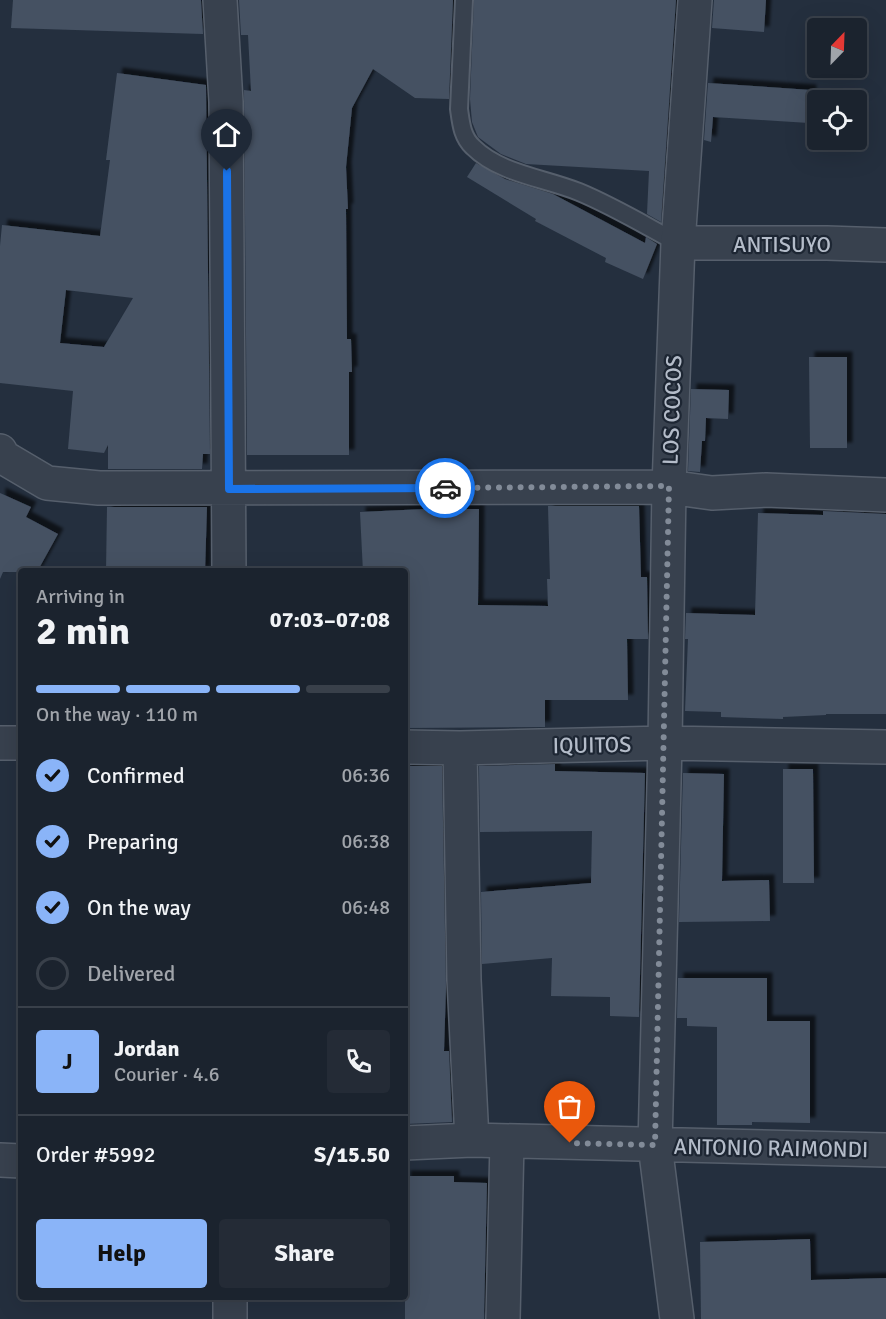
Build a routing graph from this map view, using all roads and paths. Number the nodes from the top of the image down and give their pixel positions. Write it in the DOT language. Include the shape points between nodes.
graph roads {
  1 [pos="219,0"];
  2 [pos="464,0"];
  3 [pos="695,0"];
  4 [pos="678,243"];
  5 [pos="886,245"];
  6 [pos="0,451"];
  7 [pos="669,486"];
  8 [pos="229,489"];
  9 [pos="886,495"];
  10 [pos="229,568"];
  11 [pos="0,743"];
  12 [pos="18,743"];
  13 [pos="665,743"];
  14 [pos="408,747"];
  15 [pos="886,747"];
  16 [pos="460,748"];
  17 [pos="472,1140"];
  18 [pos="507,1141"];
  19 [pos="408,1143"];
  20 [pos="655,1145"];
  21 [pos="886,1150"];
  22 [pos="0,1160"];
  23 [pos="18,1161"];
  24 [pos="231,1300"];
  25 [pos="230,1319"];
  26 [pos="503,1319"];
  27 [pos="677,1319"];
  1 -- 8 [label="street" via="226,102"];
  2 -- 4 [label="lane" via="459,109 466,140 502,166 603,202"];
  3 -- 4 [label="street, LOS COCOS"];
  4 -- 5 [label="street, ANTISUYO"];
  4 -- 7 [label="street, LOS COCOS"];
  6 -- 8 [label="street" via="3,457 47,483 99,488"];
  7 -- 8 [label="street"];
  7 -- 9 [label="street" via="712,493 766,490"];
  7 -- 13 [label="street, LOS COCOS"];
  8 -- 10 [label="street"];
  11 -- 12 [label="street"];
  13 -- 15 [label="street, IQUITOS"];
  13 -- 16 [label="street, IQUITOS"];
  13 -- 20 [label="street, LOS COCOS"];
  14 -- 16 [label="street, IQUITOS"];
  16 -- 17 [label="street" via="464,980"];
  17 -- 18 [label="street, ANTONIO RAIMONDI"];
  17 -- 19 [label="street, ANTONIO RAIMONDI"];
  18 -- 20 [label="street, ANTONIO RAIMONDI"];
  18 -- 26 [label="street"];
  20 -- 21 [label="street, ANTONIO RAIMONDI"];
  20 -- 27 [label="street, LOS COCOS"];
  22 -- 23 [label="street"];
  24 -- 25 [label="street"];
}
